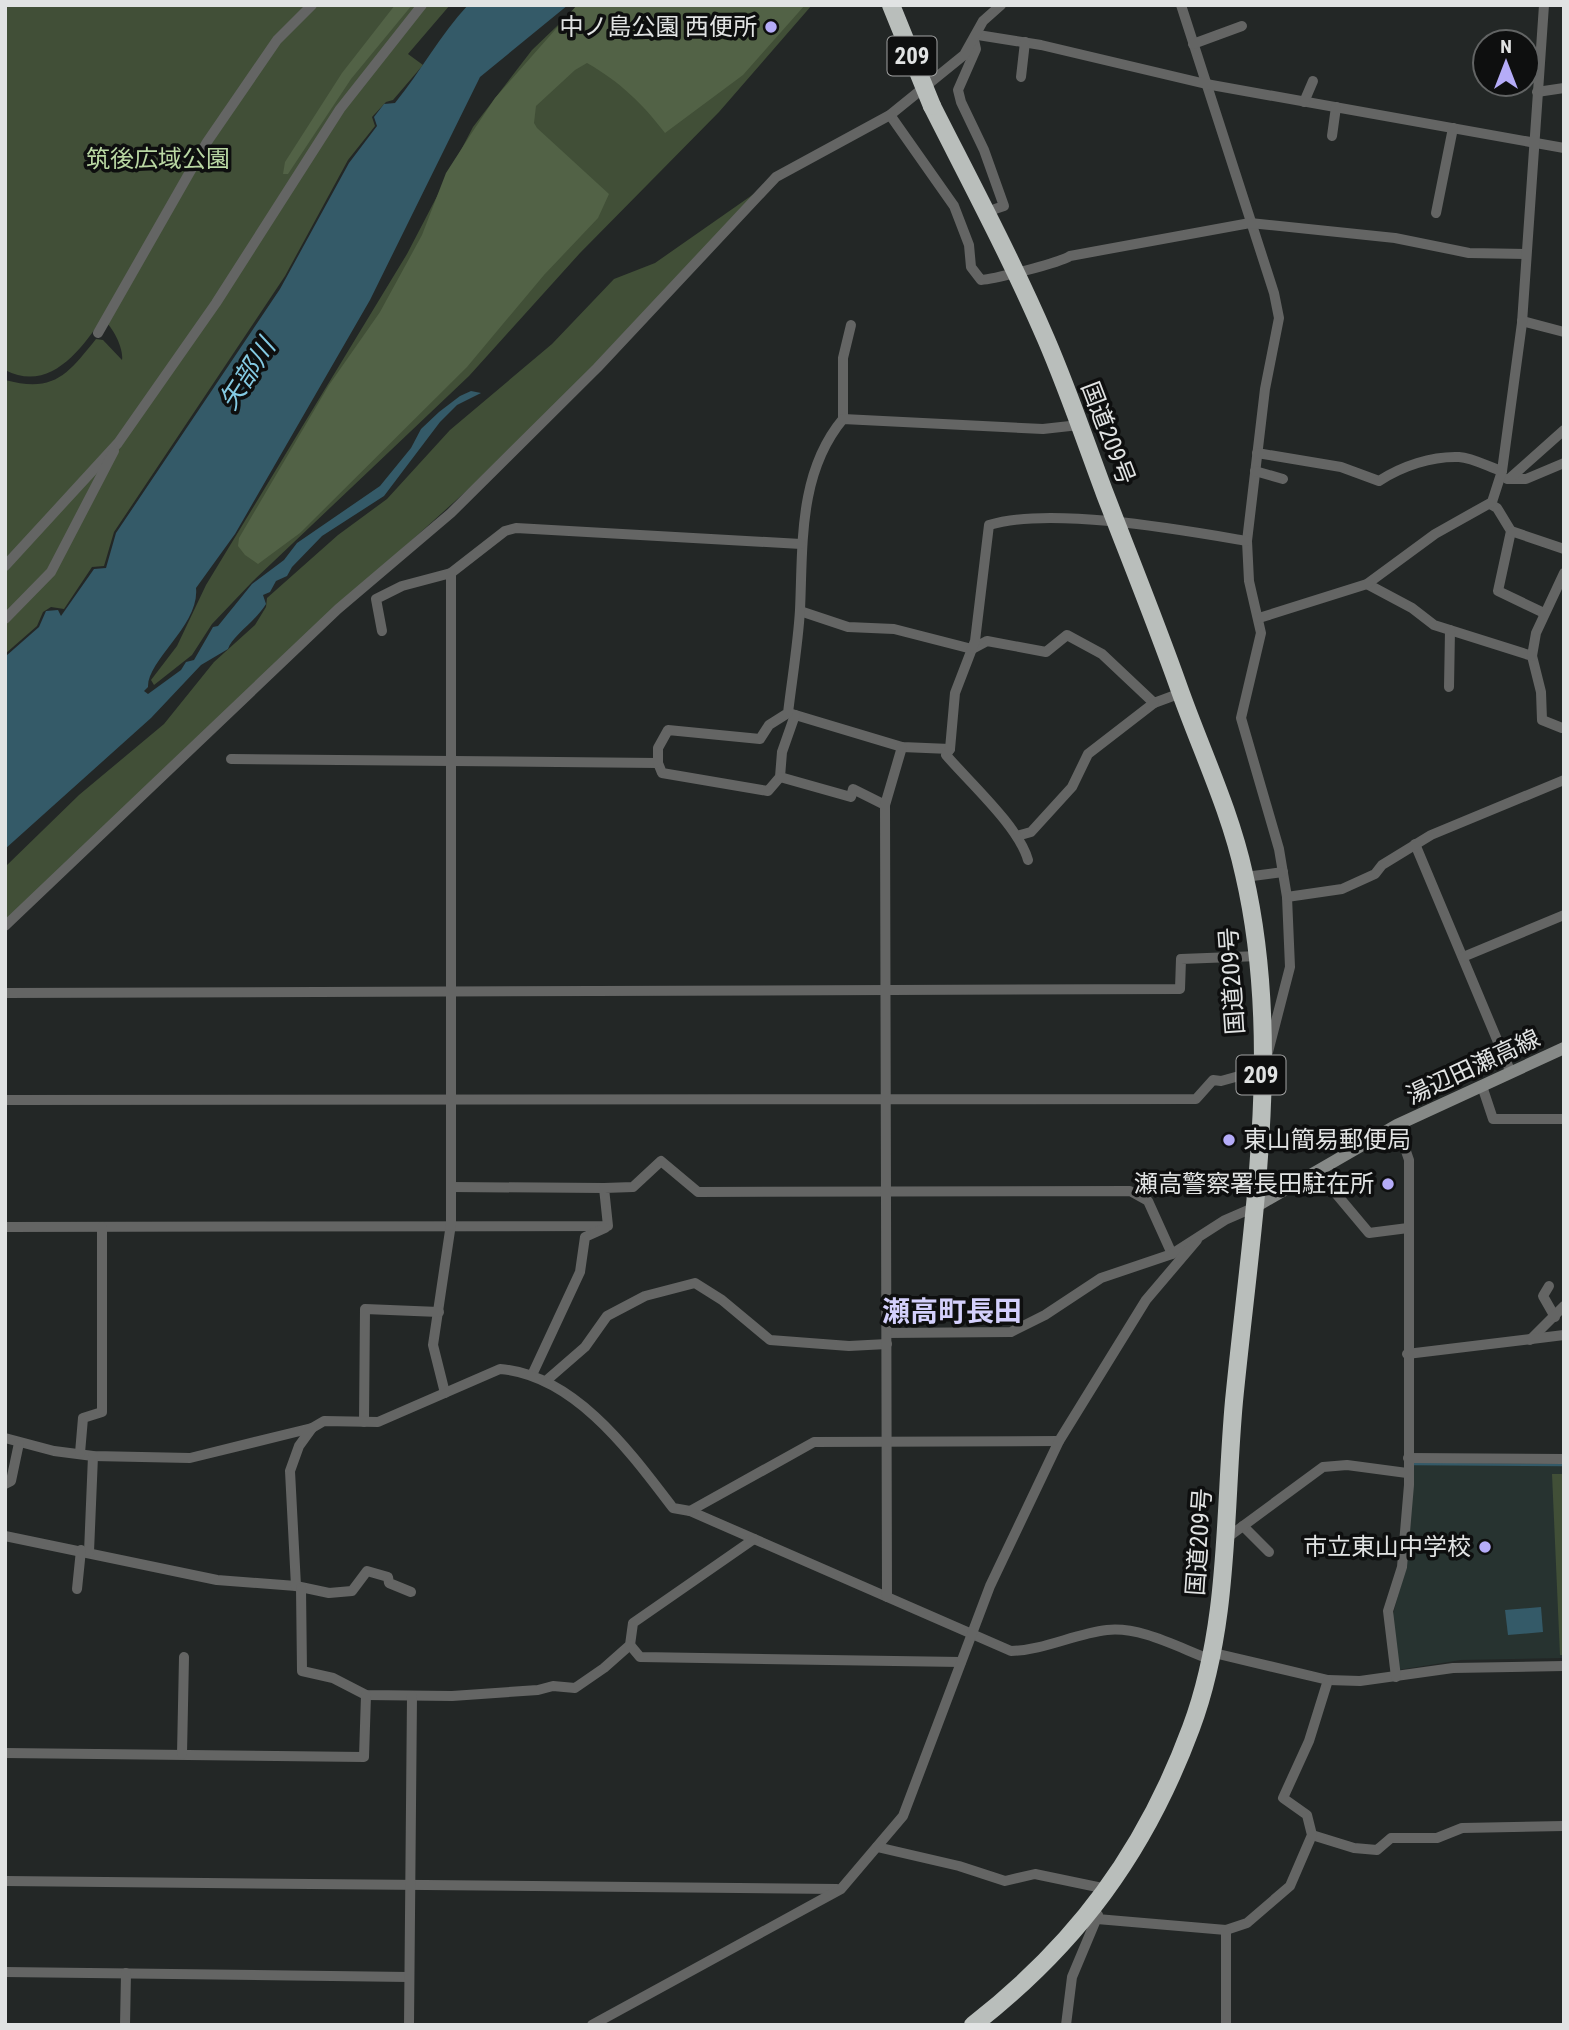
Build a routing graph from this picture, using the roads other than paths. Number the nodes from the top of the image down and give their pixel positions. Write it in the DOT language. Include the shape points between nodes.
graph roads {
  1 [pos="312,5"];
  2 [pos="422,5"];
  3 [pos="891,5"];
  4 [pos="1001,5"];
  5 [pos="1181,5"];
  6 [pos="1544,5"];
  7 [pos="1242,26"];
  8 [pos="976,38"];
  9 [pos="1025,42"];
  10 [pos="1541,42"];
  11 [pos="1193,44"];
  12 [pos="1021,77"];
  13 [pos="1313,81"];
  14 [pos="1206,84"];
  15 [pos="1564,88"];
  16 [pos="1541,91"];
  17 [pos="1537,98"];
  18 [pos="1304,102"];
  19 [pos="1336,107"];
  20 [pos="890,115"];
  21 [pos="1453,128"];
  22 [pos="1332,136"];
  23 [pos="1534,142"];
  24 [pos="1564,148"];
  25 [pos="995,209"];
  26 [pos="1436,213"];
  27 [pos="1250,223"];
  28 [pos="1526,254"];
  29 [pos="1015,271"];
  30 [pos="1522,321"];
  31 [pos="851,325"];
  32 [pos="1564,332"];
  33 [pos="98,333"];
  34 [pos="842,419"];
  35 [pos="1079,425"];
  36 [pos="1564,430"];
  37 [pos="118,443"];
  38 [pos="1257,453"];
  39 [pos="1564,464"];
  40 [pos="1255,471"];
  41 [pos="1504,476"];
  42 [pos="1283,479"];
  43 [pos="1490,504"];
  44 [pos="1116,522"];
  45 [pos="1511,531"];
  46 [pos="1247,541"];
  47 [pos="801,544"];
  48 [pos="1564,549"];
  49 [pos="5,566"];
  50 [pos="451,573"];
  51 [pos="1564,573"];
  52 [pos="1367,584"];
  53 [pos="800,611"];
  54 [pos="1544,613"];
  55 [pos="1259,618"];
  56 [pos="5,619"];
  57 [pos="1450,630"];
  58 [pos="382,631"];
  59 [pos="972,649"];
  60 [pos="1532,656"];
  61 [pos="1449,687"];
  62 [pos="1181,693"];
  63 [pos="1154,703"];
  64 [pos="792,714"];
  65 [pos="1563,728"];
  66 [pos="902,747"];
  67 [pos="950,749"];
  68 [pos="230,759"];
  69 [pos="449,762"];
  70 [pos="658,763"];
  71 [pos="780,777"];
  72 [pos="1564,780"];
  73 [pos="885,805"];
  74 [pos="1017,836"];
  75 [pos="1415,844"];
  76 [pos="1028,860"];
  77 [pos="1283,872"];
  78 [pos="1245,877"];
  79 [pos="1287,897"];
  80 [pos="20,913"];
  81 [pos="1564,915"];
  82 [pos="5,926"];
  83 [pos="5,937"];
  84 [pos="1259,956"];
  85 [pos="1462,957"];
  86 [pos="886,990"];
  87 [pos="451,992"];
  88 [pos="5,993"];
  89 [pos="1564,1048"];
  90 [pos="1261,1073"];
  91 [pos="1511,1073"];
  92 [pos="1482,1086"];
  93 [pos="5,1100"];
  94 [pos="452,1100"];
  95 [pos="886,1100"];
  96 [pos="1564,1119"];
  97 [pos="1397,1125"];
  98 [pos="1317,1171"];
  99 [pos="451,1187"];
  100 [pos="604,1188"];
  101 [pos="887,1193"];
  102 [pos="1255,1207"];
  103 [pos="451,1224"];
  104 [pos="608,1226"];
  105 [pos="5,1227"];
  106 [pos="102,1227"];
  107 [pos="1408,1228"];
  108 [pos="1197,1240"];
  109 [pos="1172,1254"];
  110 [pos="1549,1286"];
  111 [pos="1564,1306"];
  112 [pos="439,1312"];
  113 [pos="1555,1317"];
  114 [pos="1564,1335"];
  115 [pos="887,1339"];
  116 [pos="1529,1340"];
  117 [pos="1407,1354"];
  118 [pos="532,1375"];
  119 [pos="547,1380"];
  120 [pos="445,1393"];
  121 [pos="364,1422"];
  122 [pos="312,1428"];
  123 [pos="5,1438"];
  124 [pos="1059,1441"];
  125 [pos="19,1443"];
  126 [pos="887,1443"];
  127 [pos="80,1453"];
  128 [pos="93,1455"];
  129 [pos="1408,1458"];
  130 [pos="1564,1459"];
  131 [pos="1407,1473"];
  132 [pos="5,1484"];
  133 [pos="690,1511"];
  134 [pos="1243,1526"];
  135 [pos="5,1536"];
  136 [pos="754,1539"];
  137 [pos="1224,1541"];
  138 [pos="85,1551"];
  139 [pos="1269,1552"];
  140 [pos="299,1587"];
  141 [pos="77,1589"];
  142 [pos="411,1592"];
  143 [pos="887,1597"];
  144 [pos="972,1635"];
  145 [pos="630,1645"];
  146 [pos="1214,1656"];
  147 [pos="184,1657"];
  148 [pos="961,1662"];
  149 [pos="1564,1666"];
  150 [pos="1396,1677"];
  151 [pos="1328,1680"];
  152 [pos="366,1695"];
  153 [pos="412,1696"];
  154 [pos="5,1752"];
  155 [pos="182,1754"];
  156 [pos="1564,1826"];
  157 [pos="1312,1835"];
  158 [pos="877,1847"];
  159 [pos="5,1881"];
  160 [pos="410,1885"];
  161 [pos="841,1889"];
  162 [pos="1102,1903"];
  163 [pos="1226,1930"];
  164 [pos="5,1972"];
  165 [pos="126,1973"];
  166 [pos="409,1977"];
  167 [pos="125,2025"];
  168 [pos="409,2025"];
  169 [pos="592,2025"];
  170 [pos="973,2025"];
  171 [pos="1066,2025"];
  172 [pos="1226,2025"];
  1 -- 33 [label="street" via="277,40 204,145"];
  2 -- 37 [label="street" via="340,109 216,303"];
  3 -- 29 [label="highway, 国道209号 / 209, bridge" via="932,106"];
  4 -- 8 [label="street" via="983,21"];
  5 -- 11 [label="street"];
  6 -- 10 [label="street"];
  7 -- 11 [label="street"];
  8 -- 9 [label="street"];
  8 -- 20 [label="street" via="964,55"];
  8 -- 25 [label="street" via="976,49 958,90 1004,206"];
  9 -- 12 [label="street"];
  9 -- 14 [label="street"];
  11 -- 14 [label="street"];
  13 -- 18 [label="street"];
  14 -- 18 [label="street"];
  14 -- 27 [label="street"];
  15 -- 16 [label="street"];
  17 -- 23 [label="street"];
  18 -- 19 [label="street"];
  19 -- 21 [label="street"];
  19 -- 22 [label="street"];
  20 -- 29 [label="street" via="954,206 969,245 971,267 981,280"];
  20 -- 80 [label="street" via="776,177 597,368 451,513 338,609"];
  21 -- 23 [label="street"];
  21 -- 26 [label="street"];
  23 -- 24 [label="street"];
  23 -- 28 [label="street"];
  27 -- 28 [label="street" via="1395,238 1469,253"];
  27 -- 29 [label="street" via="1070,256"];
  27 -- 38 [label="street" via="1279,318"];
  28 -- 30 [label="street"];
  29 -- 35 [label="highway, 国道209号 / 209"];
  30 -- 32 [label="street"];
  30 -- 41 [label="street"];
  31 -- 34 [label="street" via="843,358"];
  34 -- 35 [label="street" via="1043,429"];
  34 -- 47 [label="street" via="815,467"];
  35 -- 44 [label="highway, 国道209号 / 209"];
  36 -- 41 [label="street"];
  37 -- 49 [label="street"];
  37 -- 56 [label="street" via="51,572"];
  38 -- 40 [label="street"];
  38 -- 41 [label="street" via="1341,467 1379,481 1420,462 1461,457"];
  39 -- 41 [label="street" via="1526,479"];
  40 -- 42 [label="street"];
  40 -- 46 [label="street"];
  41 -- 43 [label="street"];
  43 -- 45 [label="street"];
  43 -- 52 [label="street" via="1435,534"];
  44 -- 46 [label="street"];
  44 -- 59 [label="street" via="1011,518 989,525"];
  44 -- 62 [label="highway, 国道209号 / 209"];
  45 -- 48 [label="street"];
  45 -- 54 [label="street" via="1498,591"];
  46 -- 55 [label="street" via="1249,581"];
  47 -- 50 [label="street" via="516,528 505,531"];
  47 -- 53 [label="street"];
  50 -- 58 [label="street" via="402,586 376,599"];
  50 -- 69 [label="street"];
  51 -- 54 [label="street"];
  52 -- 55 [label="street"];
  52 -- 57 [label="street"];
  53 -- 59 [label="street" via="848,627 894,629"];
  53 -- 64 [label="street"];
  54 -- 60 [label="street"];
  55 -- 77 [label="street" via="1261,633 1241,718"];
  57 -- 60 [label="street"];
  57 -- 61 [label="street"];
  59 -- 63 [label="street" via="987,641 1046,652 1067,635 1102,654"];
  59 -- 67 [label="street" via="955,693"];
  60 -- 65 [label="street" via="1542,720"];
  62 -- 63 [label="street"];
  62 -- 78 [label="highway, 国道209号 / 209"];
  63 -- 74 [label="street" via="1088,754 1072,787 1031,832"];
  64 -- 66 [label="street"];
  64 -- 70 [label="street" via="769,725 760,739 668,730 658,748"];
  64 -- 71 [label="street"];
  66 -- 67 [label="street"];
  66 -- 73 [label="street"];
  67 -- 74 [label="street" via="946,755"];
  68 -- 69 [label="street"];
  69 -- 70 [label="street"];
  69 -- 87 [label="street"];
  70 -- 71 [label="street" via="662,774 768,791"];
  71 -- 73 [label="street" via="851,797 853,789"];
  72 -- 75 [label="street"];
  73 -- 86 [label="street"];
  74 -- 76 [label="street"];
  75 -- 79 [label="street" via="1375,874 1342,889"];
  75 -- 85 [label="street"];
  77 -- 78 [label="street"];
  77 -- 79 [label="street"];
  78 -- 84 [label="highway, 国道209号 / 209"];
  79 -- 90 [label="street" via="1290,967"];
  80 -- 82 [label="street"];
  80 -- 83 [label="street"];
  81 -- 85 [label="street"];
  84 -- 86 [label="street" via="1181,959 1180,989"];
  84 -- 90 [label="highway, 国道209号 / 209"];
  85 -- 91 [label="street"];
  86 -- 87 [label="street"];
  86 -- 95 [label="street"];
  87 -- 88 [label="street"];
  87 -- 94 [label="street"];
  89 -- 91 [label="main road, 湯辺田瀬高線"];
  90 -- 95 [label="street" via="1213,1080 1196,1099"];
  90 -- 102 [label="highway, 国道209号 / 209"];
  91 -- 92 [label="main road, 湯辺田瀬高線"];
  92 -- 96 [label="street" via="1493,1119"];
  92 -- 97 [label="main road, 湯辺田瀬高線"];
  93 -- 94 [label="street"];
  94 -- 95 [label="street"];
  94 -- 99 [label="street"];
  95 -- 101 [label="street"];
  97 -- 98 [label="main road, 湯辺田瀬高線"];
  97 -- 107 [label="street" via="1409,1160"];
  98 -- 102 [label="main road, 湯辺田瀬高線"];
  98 -- 107 [label="street" via="1369,1233"];
  99 -- 100 [label="street"];
  99 -- 103 [label="street"];
  100 -- 101 [label="street" via="633,1187 661,1161 698,1192"];
  100 -- 104 [label="street"];
  101 -- 109 [label="street" via="1130,1191 1148,1201"];
  101 -- 115 [label="street"];
  102 -- 108 [label="street" via="1225,1220"];
  102 -- 137 [label="highway, 国道209号 / 209"];
  103 -- 104 [label="street"];
  103 -- 106 [label="street"];
  103 -- 112 [label="street"];
  104 -- 118 [label="street" via="585,1237 580,1272"];
  105 -- 106 [label="street"];
  106 -- 127 [label="street" via="102,1412 83,1418"];
  107 -- 117 [label="street"];
  108 -- 109 [label="street"];
  108 -- 124 [label="street" via="1146,1300"];
  109 -- 115 [label="street" via="1101,1278 1011,1332"];
  110 -- 113 [label="street" via="1543,1296"];
  111 -- 113 [label="street"];
  112 -- 120 [label="street" via="433,1345"];
  112 -- 121 [label="street" via="365,1309"];
  113 -- 116 [label="street"];
  114 -- 116 [label="street"];
  115 -- 119 [label="street" via="849,1346 770,1340 695,1283 645,1296 607,1316 585,1347"];
  115 -- 126 [label="street"];
  116 -- 117 [label="street"];
  117 -- 129 [label="street"];
  118 -- 119 [label="street"];
  118 -- 120 [label="street" via="500,1369"];
  119 -- 133 [label="street" via="612,1432 673,1508"];
  120 -- 121 [label="street" via="378,1422"];
  121 -- 122 [label="street" via="324,1421"];
  122 -- 128 [label="street" via="190,1458"];
  122 -- 140 [label="street" via="290,1471"];
  123 -- 125 [label="street"];
  124 -- 126 [label="street"];
  124 -- 144 [label="street" via="990,1586"];
  125 -- 127 [label="street"];
  125 -- 132 [label="street" via="10,1481"];
  126 -- 133 [label="street" via="814,1442"];
  126 -- 143 [label="street"];
  127 -- 128 [label="street"];
  128 -- 138 [label="street"];
  129 -- 130 [label="street"];
  129 -- 131 [label="street"];
  131 -- 134 [label="street" via="1347,1465 1323,1467"];
  131 -- 150 [label="street" via="1402,1567 1388,1611"];
  133 -- 136 [label="street"];
  134 -- 137 [label="street"];
  134 -- 139 [label="street"];
  135 -- 138 [label="street"];
  136 -- 143 [label="street"];
  136 -- 145 [label="street" via="633,1623"];
  137 -- 146 [label="highway, 国道209号 / 209"];
  138 -- 140 [label="street" via="216,1580"];
  138 -- 141 [label="street"];
  140 -- 142 [label="street" via="347,1594 367,1571 388,1577 388,1583"];
  140 -- 152 [label="street" via="302,1671 333,1678"];
  143 -- 144 [label="street"];
  144 -- 146 [label="street" via="1011,1651 1031,1651 1108,1630 1136,1632"];
  144 -- 148 [label="street"];
  145 -- 148 [label="street" via="640,1657"];
  145 -- 153 [label="street" via="575,1688"];
  146 -- 151 [label="street"];
  146 -- 162 [label="highway, 国道209号 / 209" via="1192,1727 1158,1807"];
  147 -- 155 [label="street"];
  148 -- 158 [label="street" via="903,1816"];
  149 -- 150 [label="street" via="1453,1668"];
  150 -- 151 [label="street"];
  151 -- 157 [label="street" via="1309,1741 1283,1798 1307,1815"];
  152 -- 153 [label="street"];
  152 -- 155 [label="street" via="364,1756"];
  153 -- 160 [label="street"];
  154 -- 155 [label="street"];
  156 -- 157 [label="street" via="1462,1828 1437,1838 1391,1838 1377,1850"];
  157 -- 163 [label="street" via="1290,1886 1247,1923"];
  158 -- 161 [label="street"];
  158 -- 162 [label="street" via="1005,1881 1035,1874"];
  159 -- 160 [label="street"];
  160 -- 161 [label="street"];
  160 -- 166 [label="street"];
  161 -- 169 [label="street"];
  162 -- 163 [label="street"];
  162 -- 170 [label="highway, 国道209号 / 209" via="1039,1969"];
  162 -- 171 [label="street" via="1072,1977"];
  163 -- 172 [label="street"];
  164 -- 165 [label="street"];
  165 -- 166 [label="street"];
  165 -- 167 [label="street"];
  166 -- 168 [label="street"];
}
